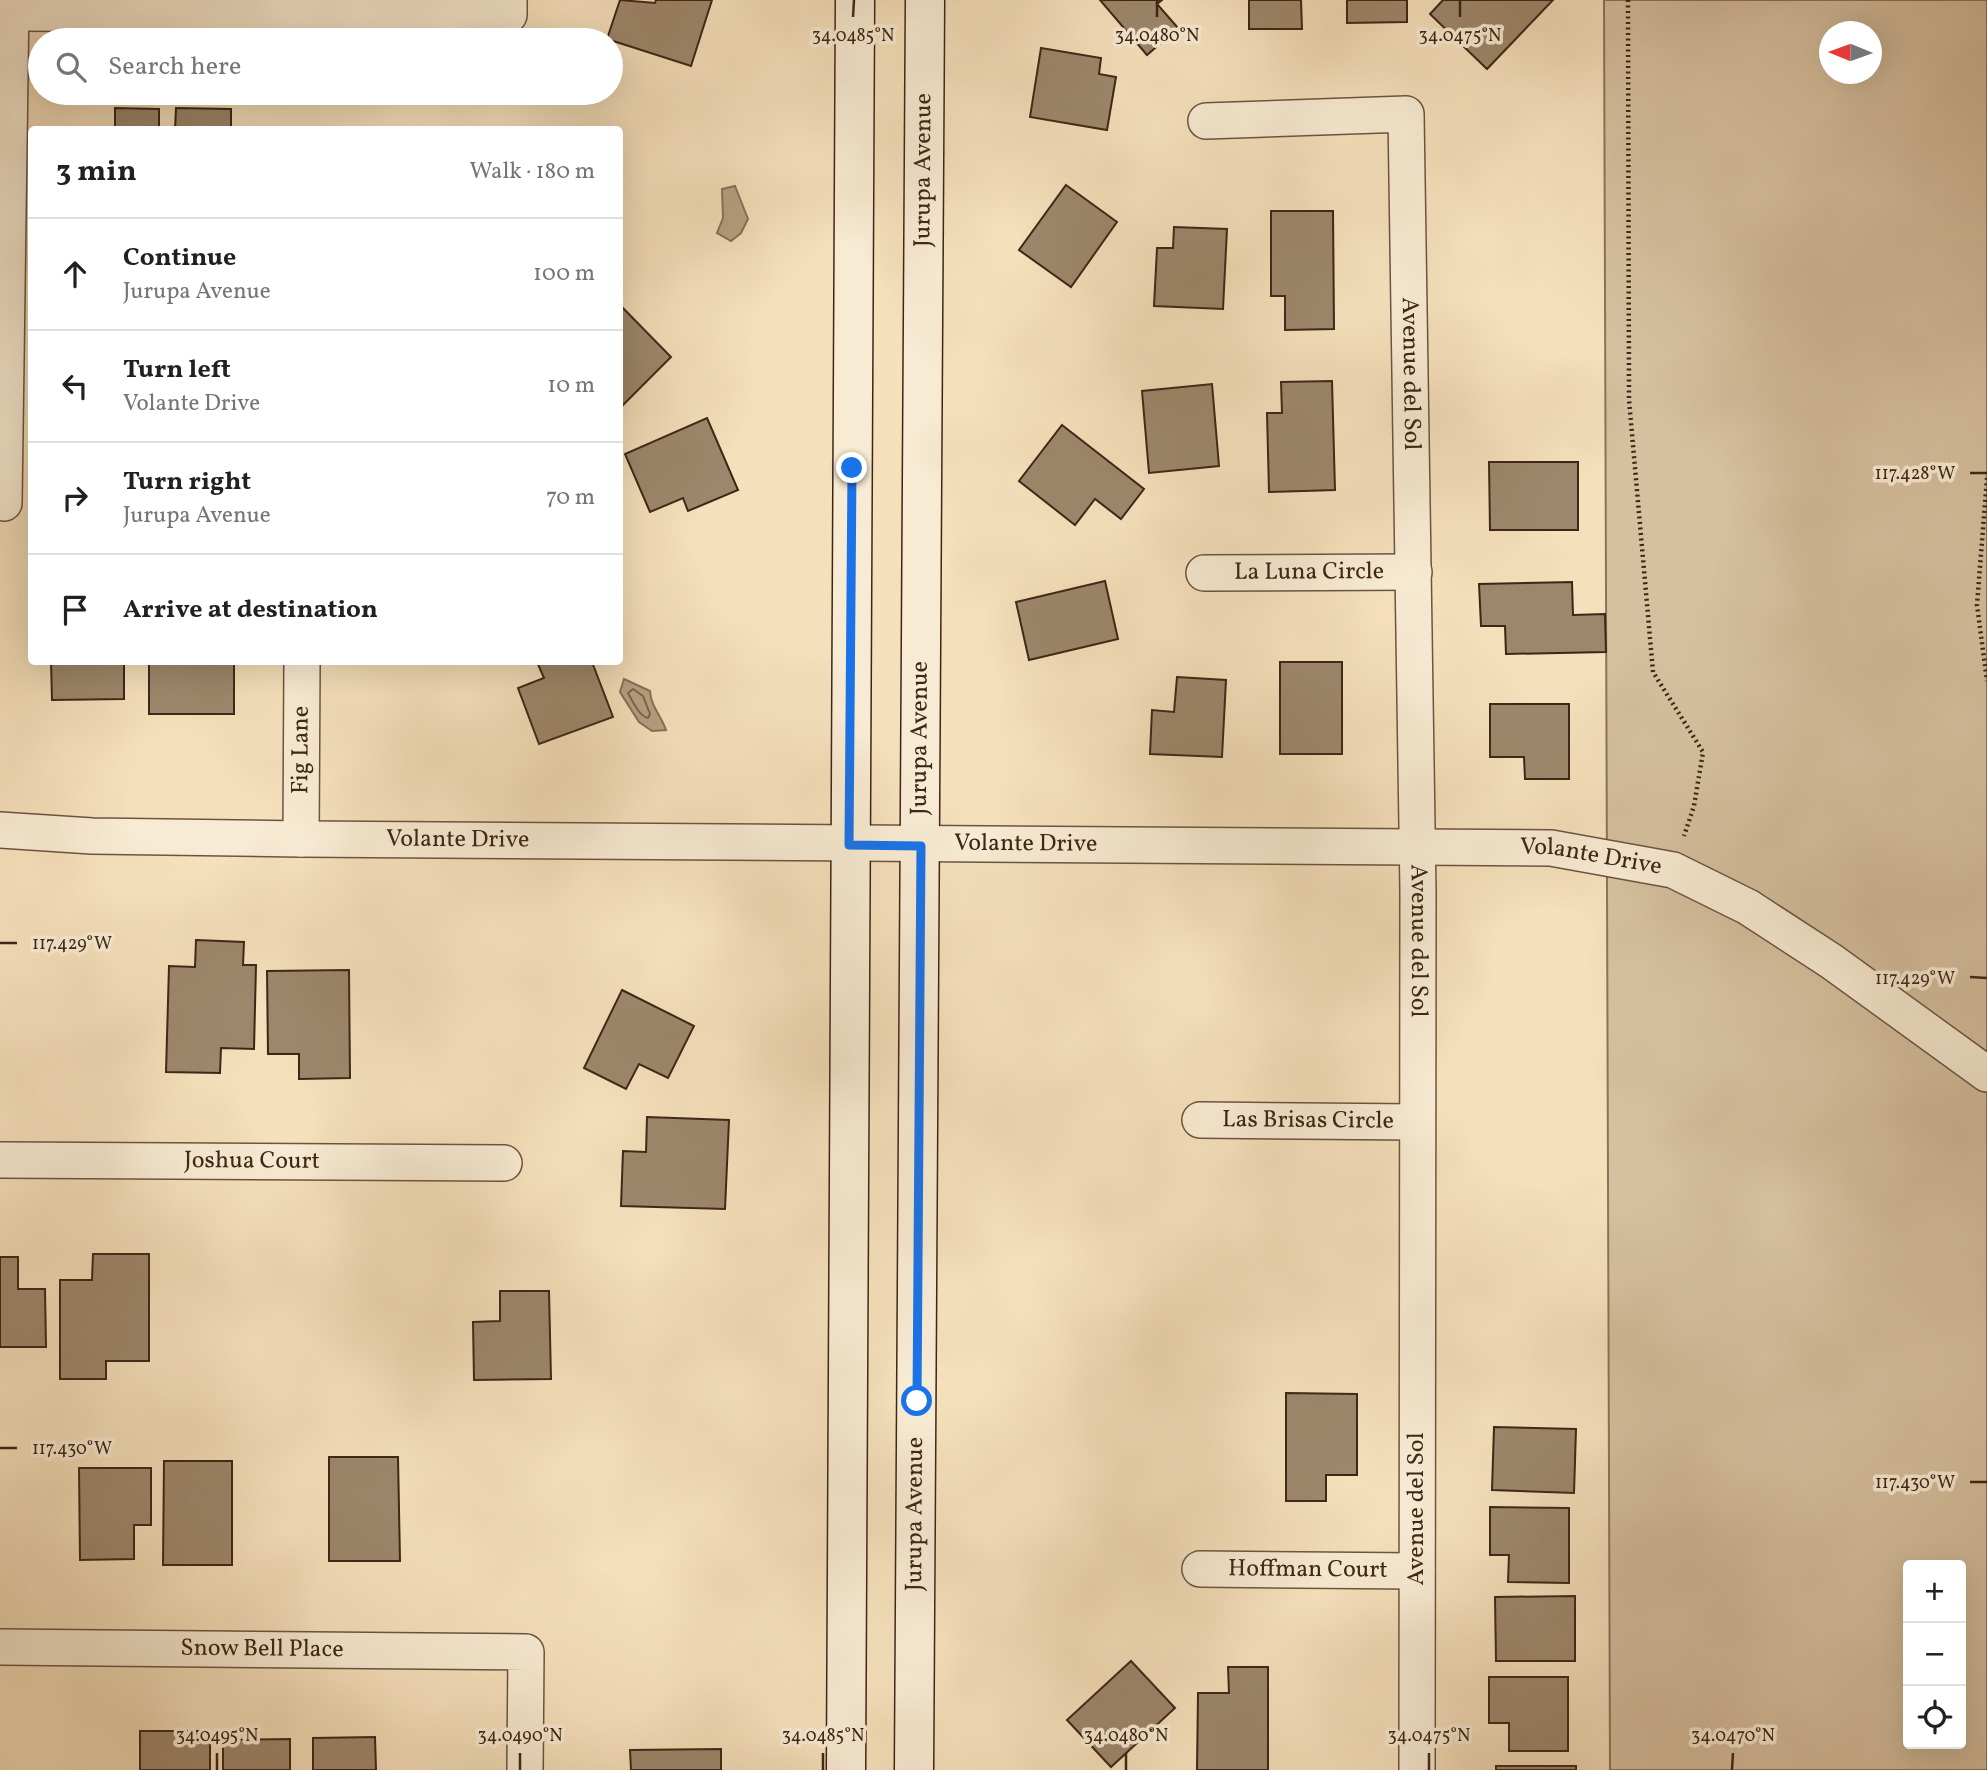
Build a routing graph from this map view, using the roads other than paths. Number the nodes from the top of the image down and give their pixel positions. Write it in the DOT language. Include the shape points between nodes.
graph roads {
  1 [pos="855,0"];
  2 [pos="925,0"];
  3 [pos="11,6"];
  4 [pos="509,8"];
  5 [pos="1206,121"];
  6 [pos="12,504"];
  7 [pos="1414,572"];
  8 [pos="1204,573"];
  9 [pos="302,665"];
  10 [pos="0,830"];
  11 [pos="301,839"];
  12 [pos="849,845"];
  13 [pos="921,846"];
  14 [pos="1417,847"];
  15 [pos="1987,1074"];
  16 [pos="1200,1120"];
  17 [pos="1417,1122"];
  18 [pos="0,1160"];
  19 [pos="504,1163"];
  20 [pos="1200,1569"];
  21 [pos="1417,1571"];
  22 [pos="0,1647"];
  23 [pos="525,1770"];
  24 [pos="846,1770"];
  25 [pos="914,1770"];
  26 [pos="1417,1770"];
  1 -- 12 [label="main road"];
  2 -- 13 [label="main road, Jurupa Avenue"];
  3 -- 4 [label="street"];
  3 -- 6 [label="street"];
  5 -- 7 [label="street, Avenue del Sol" via="1406,114"];
  7 -- 8 [label="street, La Luna Circle"];
  7 -- 14 [label="street, Avenue del Sol"];
  9 -- 11 [label="street, Fig Lane"];
  10 -- 11 [label="street, Volante Drive"];
  11 -- 12 [label="street, Volante Drive"];
  12 -- 13 [label="street, Volante Drive"];
  12 -- 24 [label="main road"];
  13 -- 14 [label="street, Volante Drive"];
  13 -- 25 [label="main road, Jurupa Avenue"];
  14 -- 15 [label="street, Volante Drive" via="1551,848 1673,870 1748,907"];
  14 -- 17 [label="street, Avenue del Sol"];
  16 -- 17 [label="street, Las Brisas Circle"];
  17 -- 21 [label="street, Avenue del Sol"];
  18 -- 19 [label="street, Joshua Court"];
  20 -- 21 [label="street, Hoffman Court"];
  21 -- 26 [label="street, Avenue del Sol"];
  22 -- 23 [label="street, Snow Bell Place" via="526,1652"];
}
